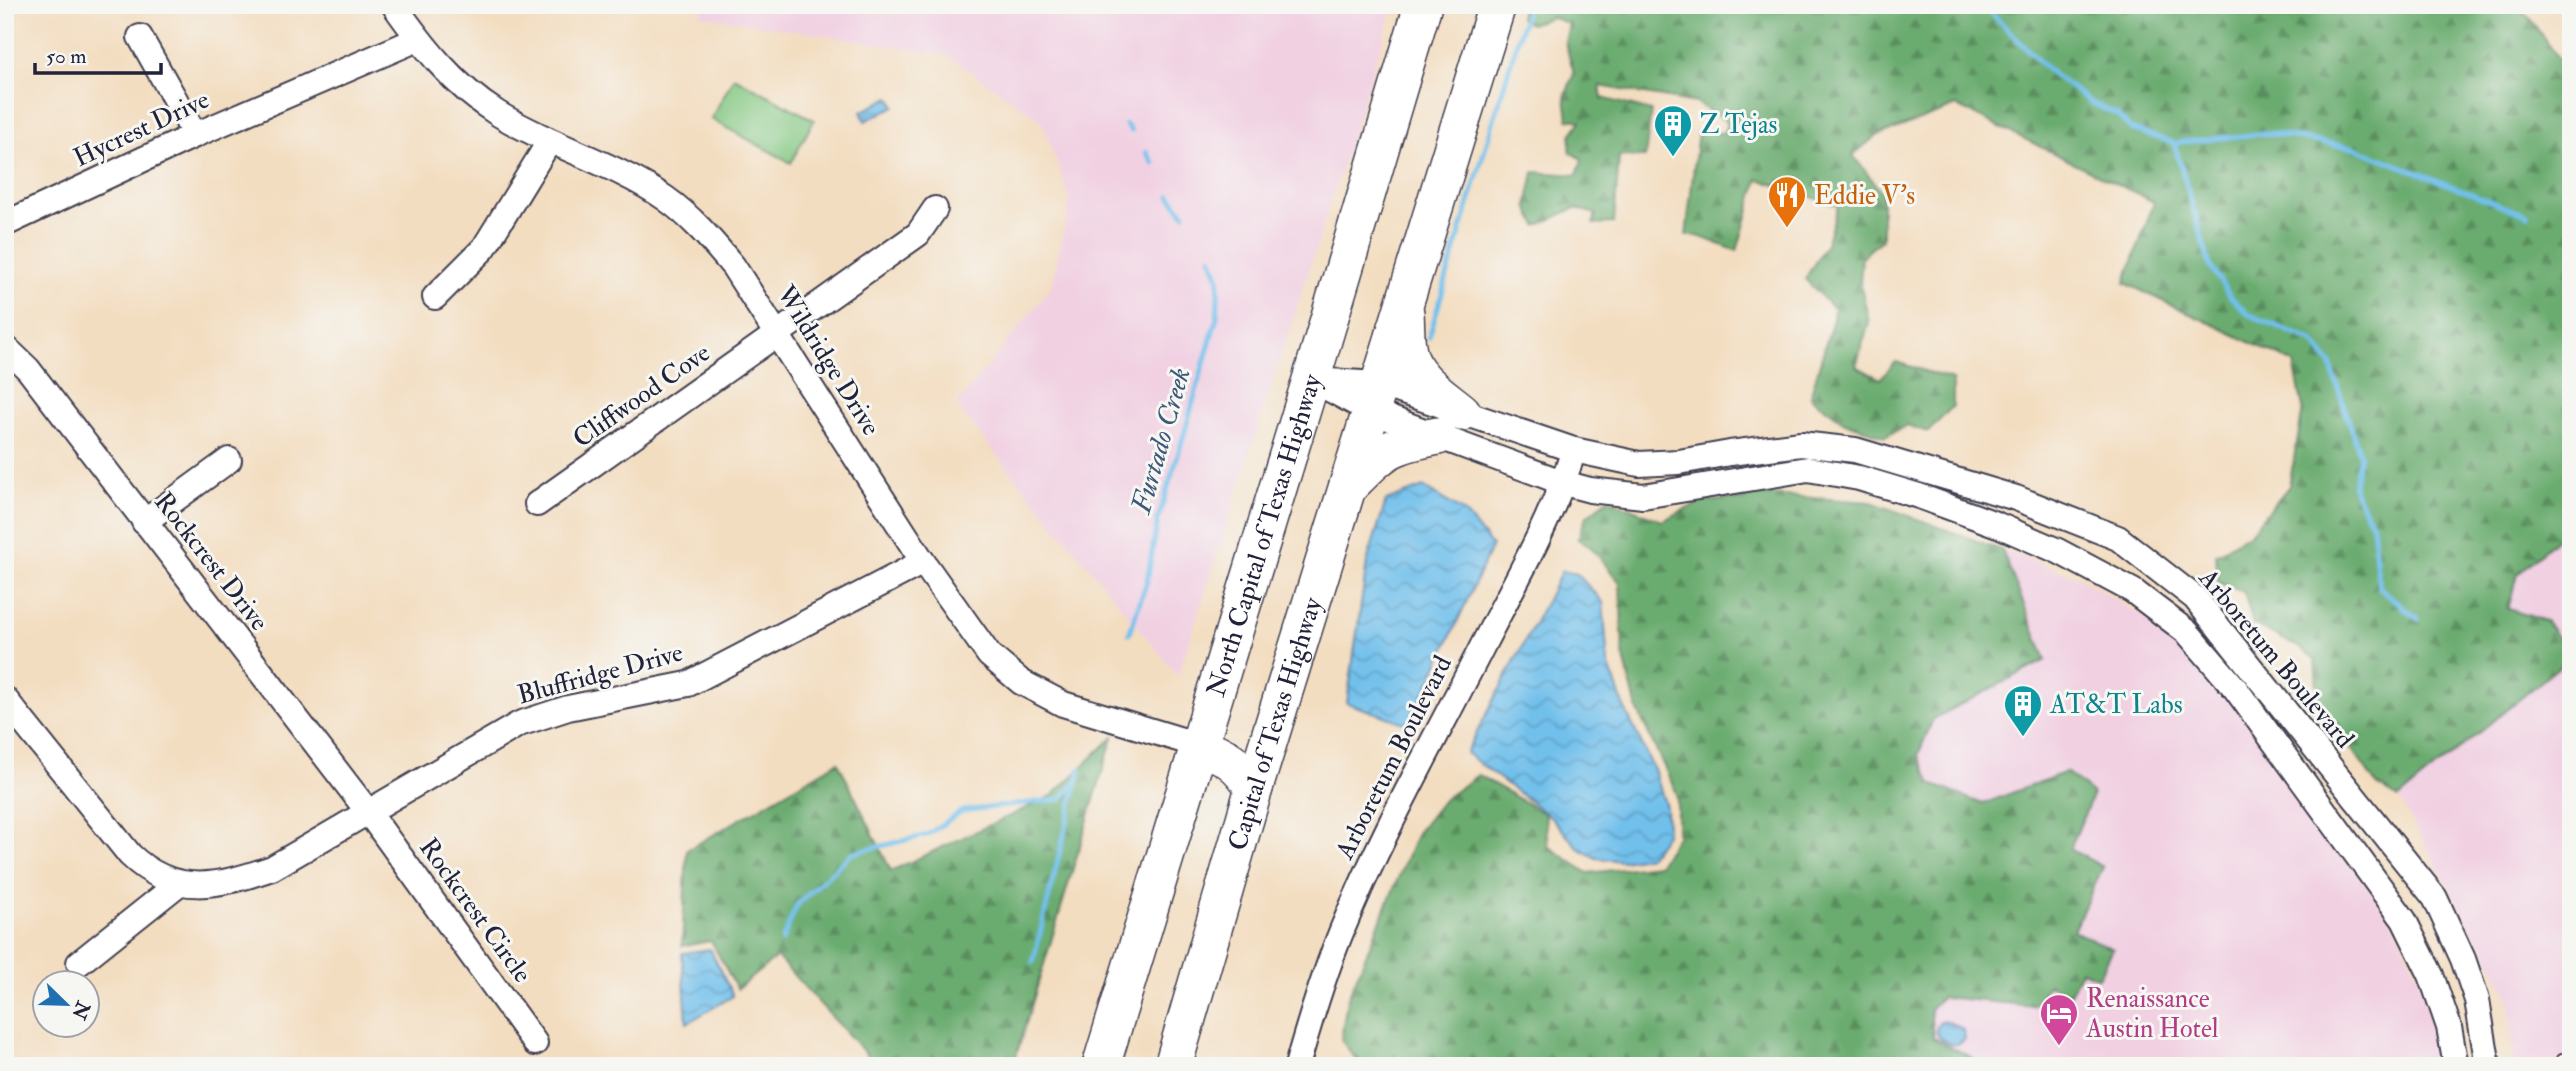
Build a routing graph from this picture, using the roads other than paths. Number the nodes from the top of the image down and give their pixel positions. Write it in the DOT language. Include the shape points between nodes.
graph roads {
  1 [pos="394,5"];
  2 [pos="1423,5"];
  3 [pos="1497,5"];
  4 [pos="140,37"];
  5 [pos="418,39"];
  6 [pos="195,135"];
  7 [pos="549,142"];
  8 [pos="935,209"];
  9 [pos="5,224"];
  10 [pos="435,296"];
  11 [pos="1404,302"];
  12 [pos="779,334"];
  13 [pos="5,347"];
  14 [pos="1311,380"];
  15 [pos="1375,398"];
  16 [pos="1450,424"];
  17 [pos="1574,450"];
  18 [pos="229,460"];
  19 [pos="1564,483"];
  20 [pos="1347,488"];
  21 [pos="537,504"];
  22 [pos="144,522"];
  23 [pos="923,562"];
  24 [pos="5,699"];
  25 [pos="1198,745"];
  26 [pos="1254,788"];
  27 [pos="369,813"];
  28 [pos="178,884"];
  29 [pos="79,963"];
  30 [pos="535,1043"];
  31 [pos="2571,1063"];
  32 [pos="1101,1066"];
  33 [pos="1173,1066"];
  34 [pos="1297,1066"];
  35 [pos="2456,1066"];
  36 [pos="2488,1066"];
  37 [pos="2566,1066"];
  1 -- 5 [label="street, Wildridge Drive"];
  2 -- 14 [label="highway, North Capital of Texas Highway"];
  3 -- 11 [label="highway"];
  4 -- 6 [label="street"];
  5 -- 6 [label="street, Hycrest Drive"];
  5 -- 7 [label="street, Wildridge Drive" via="470,93"];
  6 -- 9 [label="street, Hycrest Drive"];
  7 -- 10 [label="street" via="484,248"];
  7 -- 12 [label="street, Wildridge Drive" via="637,182 700,226"];
  8 -- 12 [label="street, Cliffwood Cove" via="918,234"];
  11 -- 15 [label="highway"];
  11 -- 16 [label="highway" via="1408,354"];
  12 -- 21 [label="street, Cliffwood Cove"];
  12 -- 23 [label="street, Wildridge Drive"];
  13 -- 22 [label="street, Rockcrest Drive" via="28,369"];
  14 -- 15 [label="street, Arboretum Boulevard"];
  14 -- 25 [label="highway, North Capital of Texas Highway"];
  15 -- 16 [label="street, Arboretum Boulevard"];
  15 -- 16 [label="street, Arboretum Boulevard"];
  15 -- 20 [label="highway, Capital of Texas Highway"];
  16 -- 17 [label="street, Arboretum Boulevard"];
  16 -- 19 [label="street, Arboretum Boulevard"];
  16 -- 20 [label="highway" via="1384,452"];
  17 -- 19 [label="street, Arboretum Boulevard"];
  17 -- 36 [label="street, Arboretum Boulevard" via="1639,464 1801,444 1855,450 2017,498 2118,538 2195,598 2435,898 2477,1000"];
  18 -- 22 [label="street"];
  19 -- 34 [label="street, Arboretum Boulevard" via="1372,864 1342,930"];
  19 -- 35 [label="street, Arboretum Boulevard" via="1643,496 1808,469 1859,478 1998,525 2133,591 2187,632 2235,688 2404,920 2431,975 2449,1027"];
  20 -- 26 [label="highway, Capital of Texas Highway"];
  22 -- 27 [label="street, Rockcrest Drive"];
  23 -- 25 [label="street, Wildridge Drive" via="989,655 1021,682 1063,704"];
  23 -- 27 [label="street, Bluffridge Drive" via="688,684 568,708 519,724"];
  24 -- 28 [label="street" via="130,855 147,871"];
  25 -- 26 [label="highway" via="1228,757"];
  25 -- 32 [label="highway, North Capital of Texas Highway"];
  26 -- 33 [label="highway, Capital of Texas Highway"];
  27 -- 28 [label="street, Bluffridge Drive" via="272,868 232,882"];
  27 -- 30 [label="street, Rockcrest Circle"];
  28 -- 29 [label="street"];
  31 -- 37 [label="street"];
}
